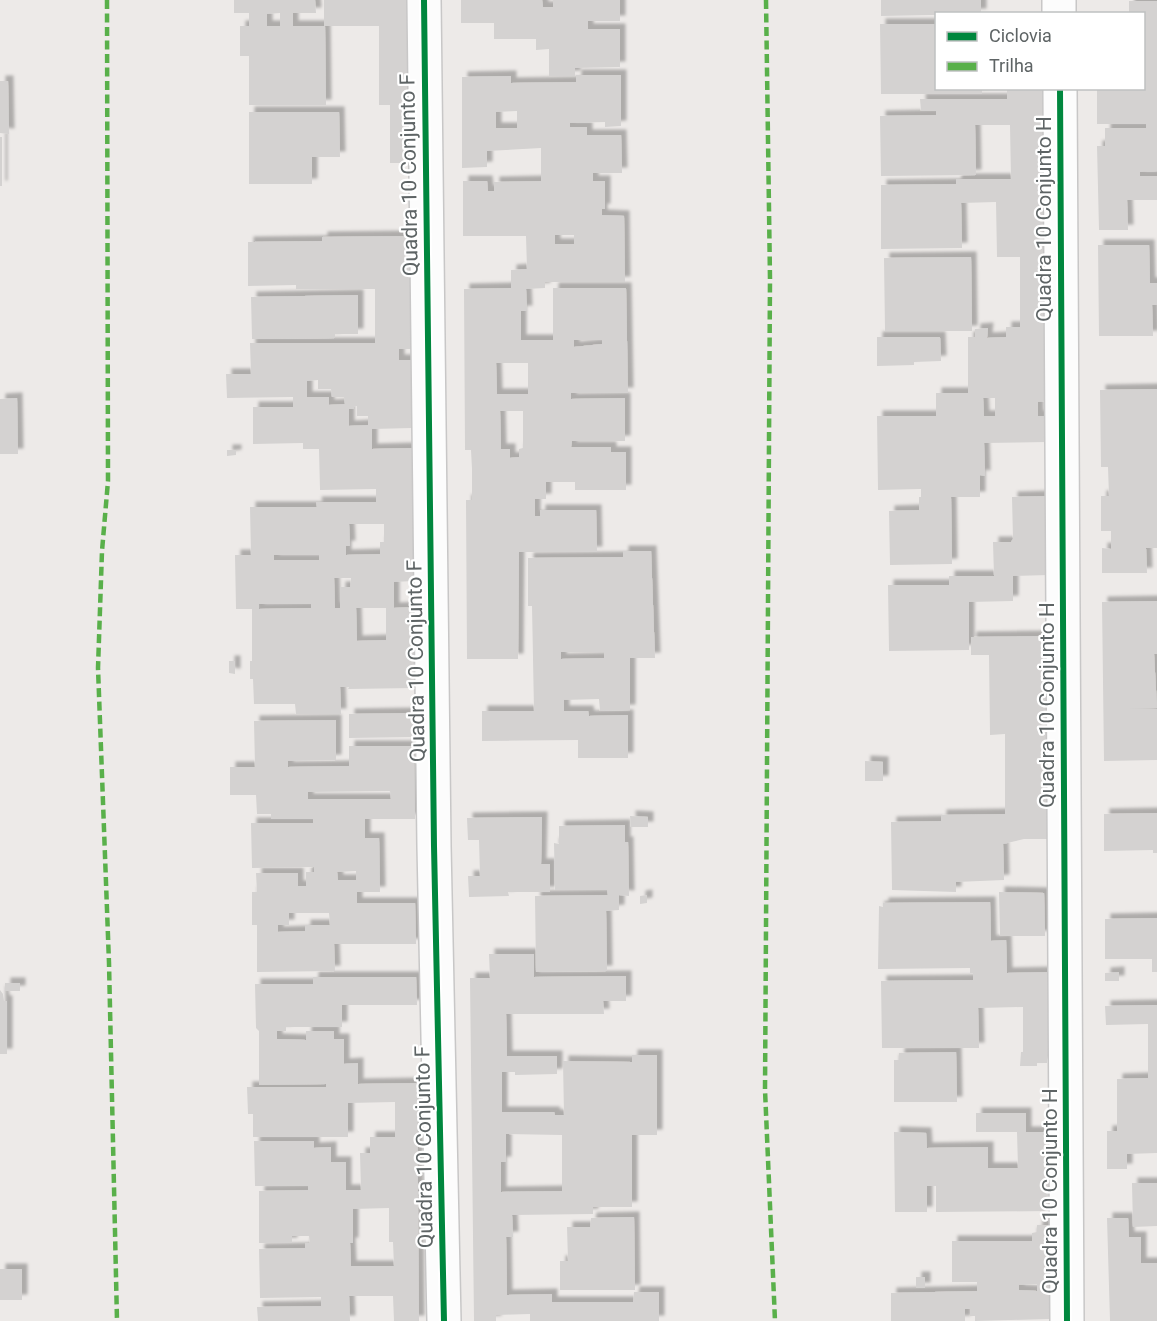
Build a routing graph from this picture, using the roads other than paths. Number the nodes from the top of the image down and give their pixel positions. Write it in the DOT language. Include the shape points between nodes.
graph roads {
  1 [pos="424,0"];
  2 [pos="1060,90"];
  3 [pos="444,1321"];
  4 [pos="1067,1321"];
  1 -- 3 [label="street, Quadra 10 Conjunto F"];
  2 -- 4 [label="street, Quadra 10 Conjunto H"];
}
